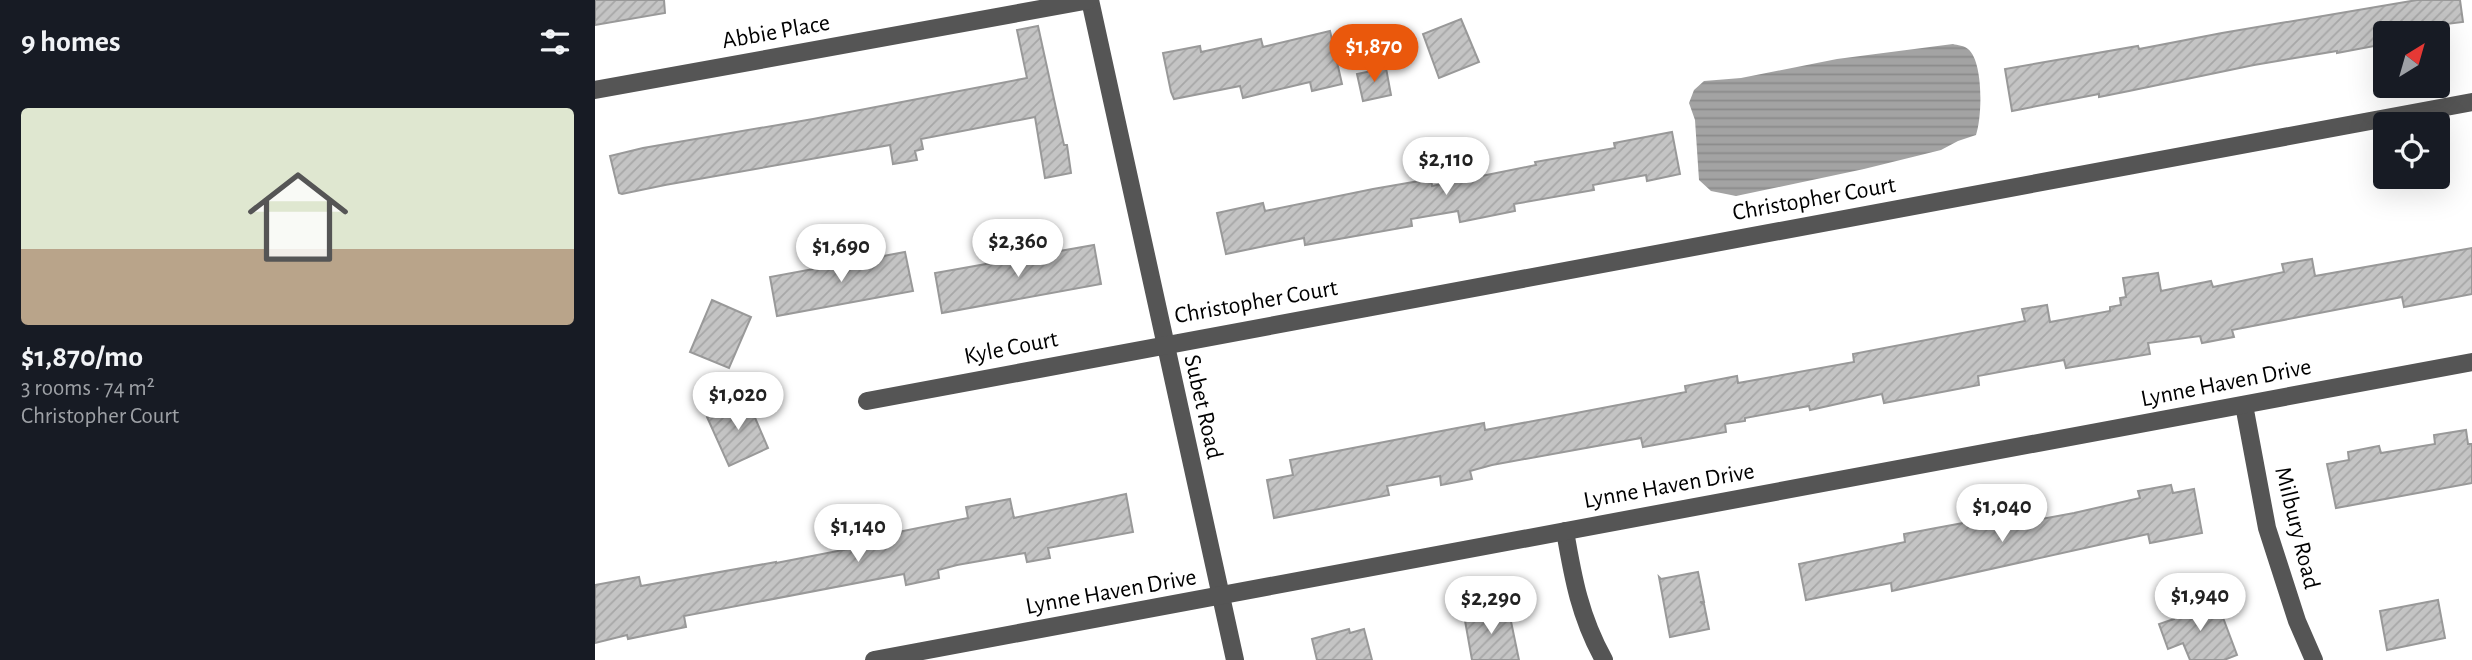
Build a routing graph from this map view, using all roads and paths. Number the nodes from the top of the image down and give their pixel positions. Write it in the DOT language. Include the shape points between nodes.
graph roads {
  1 [pos="1090,0"];
  2 [pos="595,90"];
  3 [pos="2472,102"];
  4 [pos="1164,344"];
  5 [pos="2472,362"];
  6 [pos="867,401"];
  7 [pos="2244,405"];
  8 [pos="1565,531"];
  9 [pos="1221,596"];
  10 [pos="874,660"];
  11 [pos="1235,660"];
  12 [pos="1604,660"];
  13 [pos="2314,660"];
  1 -- 2 [label="street, Abbie Place"];
  1 -- 4 [label="street, Subet Road"];
  3 -- 4 [label="street, Christopher Court"];
  4 -- 6 [label="street, Kyle Court"];
  4 -- 9 [label="street, Subet Road"];
  5 -- 7 [label="street, Lynne Haven Drive"];
  7 -- 8 [label="street, Lynne Haven Drive"];
  7 -- 13 [label="street, Milbury Road" via="2267,528"];
  8 -- 9 [label="street, Lynne Haven Drive"];
  8 -- 12 [label="street" via="1577,599"];
  9 -- 10 [label="street, Lynne Haven Drive"];
  9 -- 11 [label="street, Subet Road"];
}
